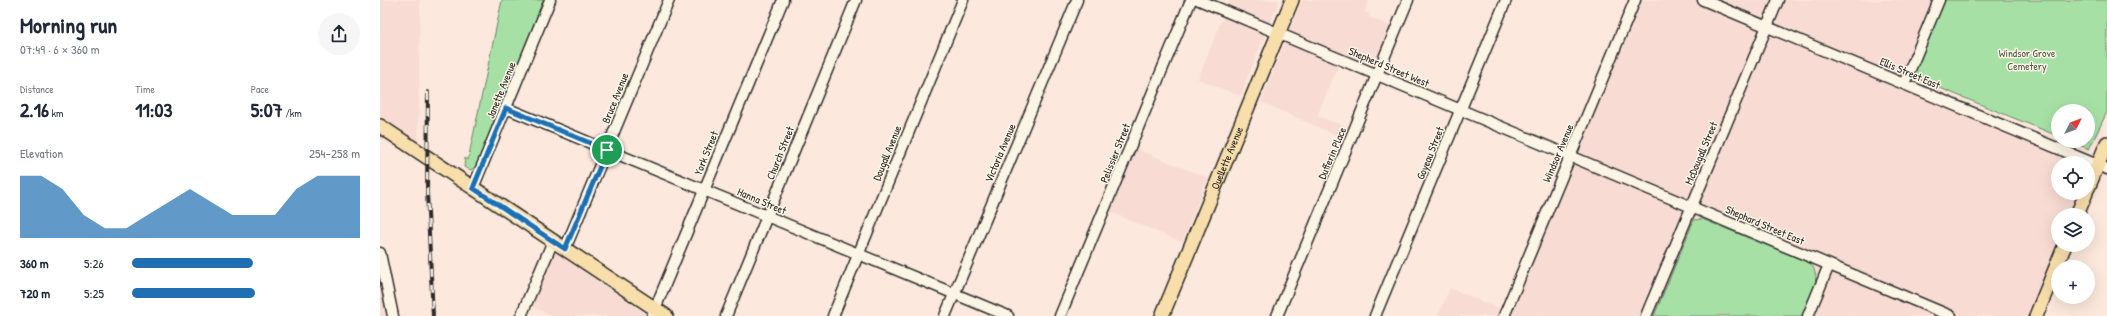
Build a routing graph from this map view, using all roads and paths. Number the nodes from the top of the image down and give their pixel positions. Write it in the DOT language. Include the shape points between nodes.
graph roads {
  1 [pos="550,0"];
  2 [pos="668,0"];
  3 [pos="783,0"];
  4 [pos="856,0"];
  5 [pos="963,0"];
  6 [pos="1077,0"];
  7 [pos="1191,0"];
  8 [pos="1199,0"];
  9 [pos="1292,0"];
  10 [pos="1408,0"];
  11 [pos="1506,0"];
  12 [pos="1635,0"];
  13 [pos="1703,0"];
  14 [pos="1778,0"];
  15 [pos="1939,0"];
  16 [pos="1767,27"];
  17 [pos="1278,34"];
  18 [pos="1377,75"];
  19 [pos="1904,84"];
  20 [pos="506,108"];
  21 [pos="1460,110"];
  22 [pos="380,126"];
  23 [pos="2107,143"];
  24 [pos="607,150"];
  25 [pos="1570,157"];
  26 [pos="2102,167"];
  27 [pos="2095,178"];
  28 [pos="473,188"];
  29 [pos="704,190"];
  30 [pos="1692,208"];
  31 [pos="767,217"];
  32 [pos="553,241"];
  33 [pos="565,249"];
  34 [pos="2062,252"];
  35 [pos="380,253"];
  36 [pos="858,254"];
  37 [pos="1829,265"];
  38 [pos="955,293"];
  39 [pos="654,312"];
  40 [pos="1933,313"];
  41 [pos="393,316"];
  42 [pos="522,316"];
  43 [pos="666,316"];
  44 [pos="726,316"];
  45 [pos="833,316"];
  46 [pos="945,316"];
  47 [pos="1008,316"];
  48 [pos="1060,316"];
  49 [pos="1162,316"];
  50 [pos="1277,316"];
  51 [pos="1376,316"];
  52 [pos="1504,316"];
  53 [pos="1646,316"];
  54 [pos="1808,316"];
  55 [pos="1951,316"];
  56 [pos="2036,316"];
  1 -- 20 [label="street, Janette Avenue"];
  2 -- 24 [label="street, Bruce Avenue"];
  3 -- 29 [label="street, York Street"];
  4 -- 31 [label="street, Church Street"];
  5 -- 36 [label="street, Dougall Avenue"];
  6 -- 38 [label="street, Victoria Avenue"];
  7 -- 48 [label="street, Pelissier Street"];
  8 -- 17 [label="street, Shepherd Street West"];
  9 -- 17 [label="main road, Ouellette Avenue"];
  10 -- 18 [label="street, Dufferin Place"];
  11 -- 21 [label="street, Goyeau Street"];
  12 -- 25 [label="street, Windsor Avenue"];
  13 -- 16 [label="street, Ellis Street East"];
  14 -- 16 [label="street, McDougall Street"];
  15 -- 19 [label="street"];
  16 -- 19 [label="street, Ellis Street East"];
  16 -- 30 [label="street, McDougall Street"];
  17 -- 18 [label="street, Shepherd Street West"];
  17 -- 49 [label="main road, Ouellette Avenue"];
  18 -- 21 [label="street, Shepherd Street West"];
  18 -- 50 [label="street, Dufferin Place"];
  19 -- 26 [label="street, Ellis Street East"];
  20 -- 24 [label="street, Hanna Street"];
  20 -- 28 [label="street, Janette Avenue"];
  21 -- 25 [label="street, Shepherd Street West"];
  21 -- 51 [label="street, Goyeau Street"];
  22 -- 28 [label="main road"];
  23 -- 26 [label="main road"];
  24 -- 29 [label="street, Hanna Street"];
  24 -- 33 [label="street, Bruce Avenue"];
  25 -- 30 [label="street, Shephard Street East"];
  25 -- 52 [label="street, Windsor Avenue"];
  26 -- 27 [label="main road"];
  28 -- 32 [label="main road"];
  29 -- 31 [label="street, Hanna Street"];
  29 -- 39 [label="street, York Street"];
  30 -- 37 [label="street, Shephard Street East"];
  30 -- 53 [label="street, McDougall Street"];
  31 -- 36 [label="street, Hanna Street"];
  31 -- 44 [label="street, Church Street"];
  32 -- 33 [label="main road"];
  32 -- 42 [label="street"];
  33 -- 39 [label="main road"];
  34 -- 56 [label="main road"];
  35 -- 41 [label="street"];
  36 -- 38 [label="street, Hanna Street"];
  36 -- 45 [label="street, Dougall Avenue"];
  37 -- 40 [label="street, Shephard Street East"];
  37 -- 54 [label="street"];
  38 -- 46 [label="street, Victoria Avenue"];
  38 -- 47 [label="street, Hanna Street"];
  39 -- 43 [label="main road"];
  40 -- 55 [label="street, Shephard Street East"];
}
